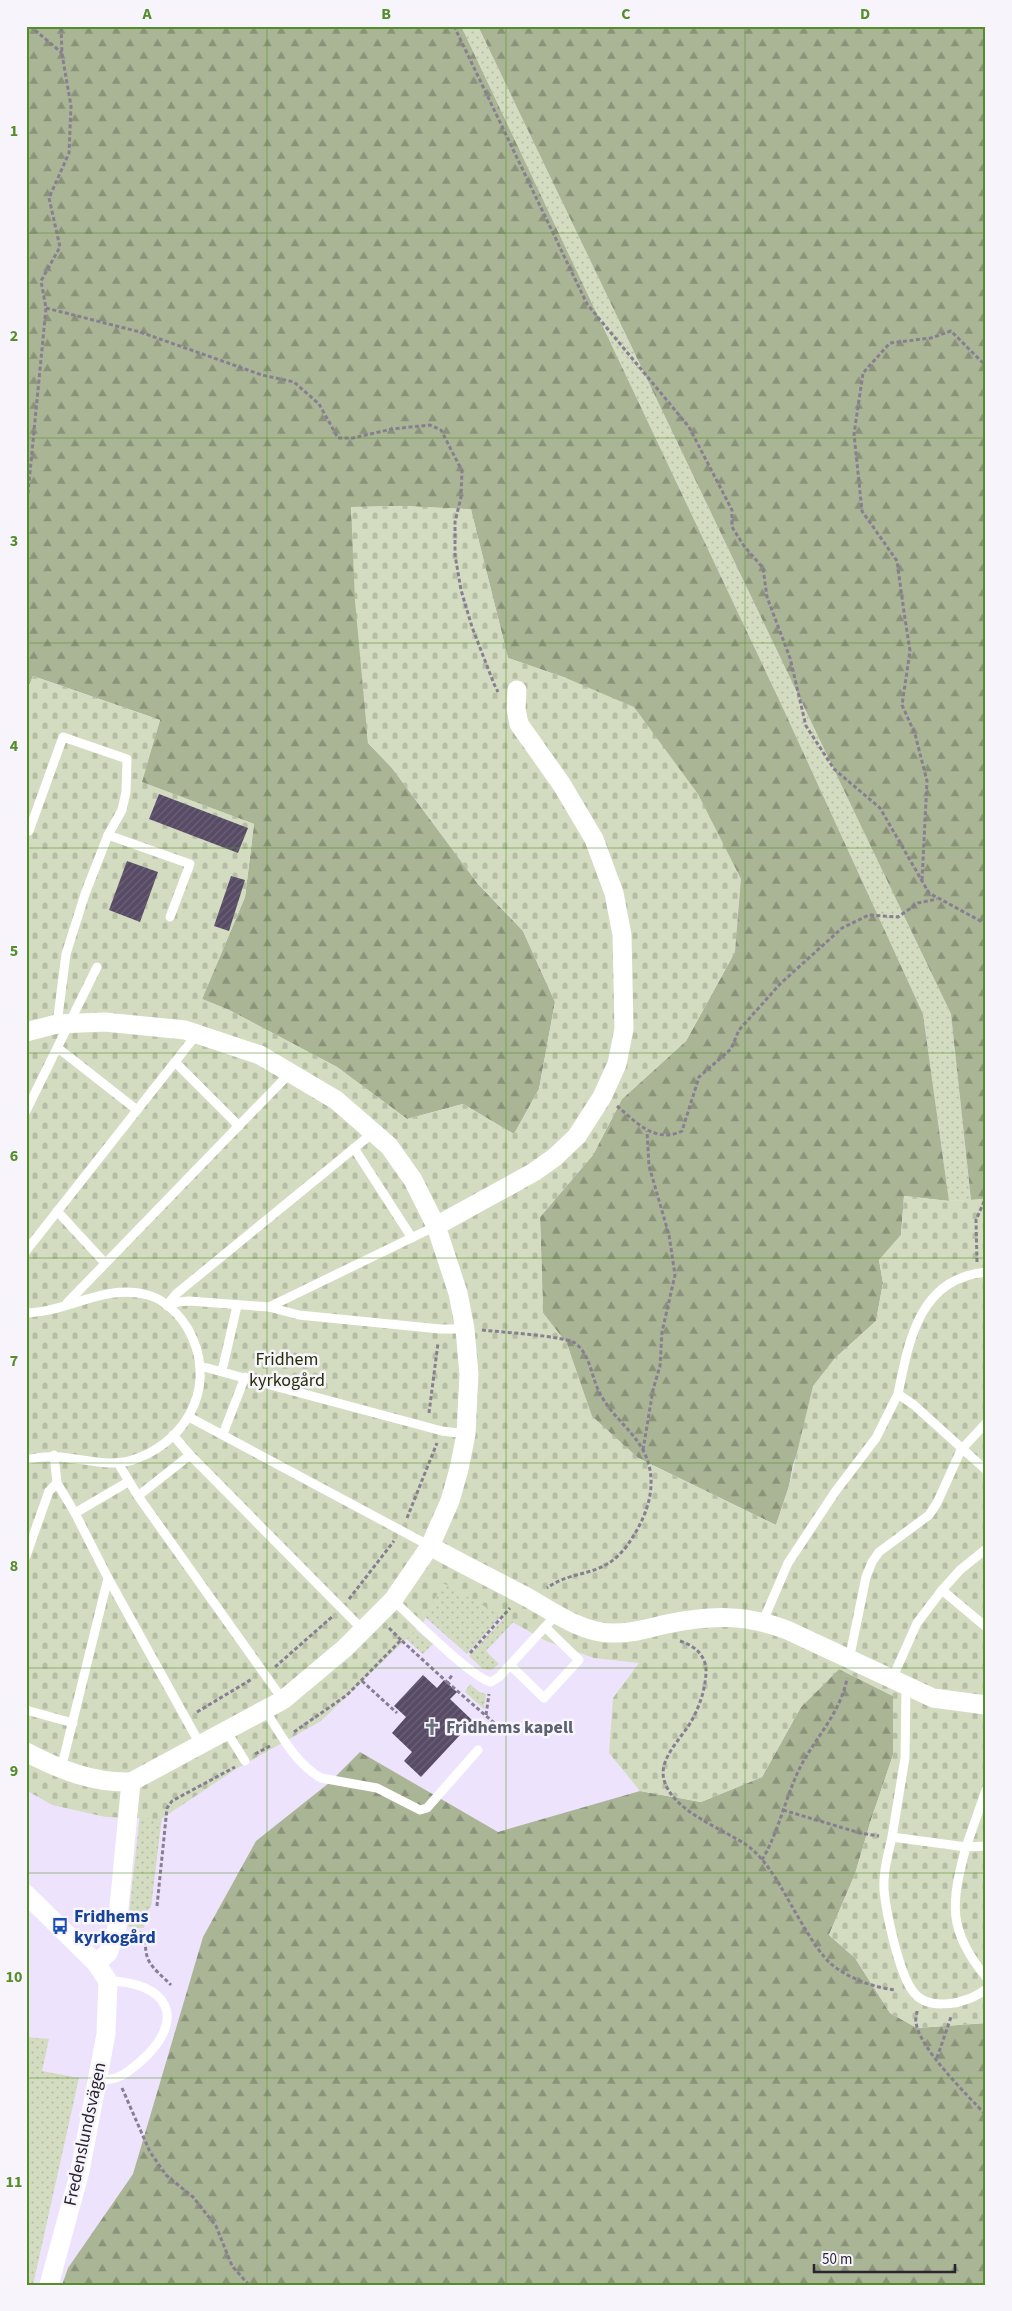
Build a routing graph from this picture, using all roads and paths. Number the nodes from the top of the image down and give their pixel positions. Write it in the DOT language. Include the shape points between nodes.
graph roads {
  1 [pos="30,26"];
  2 [pos="61,26"];
  3 [pos="454,26"];
  4 [pos="62,54"];
  5 [pos="46,308"];
  6 [pos="986,366"];
  7 [pos="26,513"];
  8 [pos="516,700"];
  9 [pos="29,831"];
  10 [pos="108,835"];
  11 [pos="922,880"];
  12 [pos="938,899"];
  13 [pos="170,917"];
  14 [pos="986,924"];
  15 [pos="97,967"];
  16 [pos="64,1024"];
  17 [pos="26,1032"];
  18 [pos="197,1034"];
  19 [pos="58,1048"];
  20 [pos="175,1062"];
  21 [pos="290,1073"];
  22 [pos="602,1097"];
  23 [pos="137,1110"];
  24 [pos="26,1111"];
  25 [pos="239,1126"];
  26 [pos="647,1131"];
  27 [pos="374,1132"];
  28 [pos="354,1148"];
  29 [pos="986,1197"];
  30 [pos="57,1211"];
  31 [pos="436,1226"];
  32 [pos="412,1238"];
  33 [pos="26,1251"];
  34 [pos="105,1263"];
  35 [pos="982,1272"];
  36 [pos="66,1305"];
  37 [pos="167,1306"];
  38 [pos="236,1306"];
  39 [pos="269,1307"];
  40 [pos="26,1313"];
  41 [pos="440,1329"];
  42 [pos="465,1329"];
  43 [pos="200,1366"];
  44 [pos="222,1371"];
  45 [pos="245,1377"];
  46 [pos="898,1394"];
  47 [pos="189,1417"];
  48 [pos="986,1423"];
  49 [pos="427,1426"];
  50 [pos="442,1431"];
  51 [pos="223,1434"];
  52 [pos="466,1434"];
  53 [pos="173,1435"];
  54 [pos="643,1450"];
  55 [pos="961,1450"];
  56 [pos="54,1455"];
  57 [pos="190,1455"];
  58 [pos="26,1460"];
  59 [pos="118,1463"];
  60 [pos="986,1470"];
  61 [pos="128,1482"];
  62 [pos="57,1483"];
  63 [pos="138,1496"];
  64 [pos="75,1514"];
  65 [pos="401,1531"];
  66 [pos="430,1546"];
  67 [pos="986,1549"];
  68 [pos="26,1556"];
  69 [pos="108,1578"];
  70 [pos="942,1590"];
  71 [pos="522,1594"];
  72 [pos="393,1600"];
  73 [pos="342,1608"];
  74 [pos="551,1621"];
  75 [pos="763,1621"];
  76 [pos="986,1627"];
  77 [pos="363,1630"];
  78 [pos="678,1640"];
  79 [pos="849,1660"];
  80 [pos="461,1662"];
  81 [pos="510,1665"];
  82 [pos="264,1674"];
  83 [pos="362,1681"];
  84 [pos="448,1682"];
  85 [pos="490,1682"];
  86 [pos="899,1683"];
  87 [pos="283,1700"];
  88 [pos="986,1705"];
  89 [pos="26,1710"];
  90 [pos="265,1710"];
  91 [pos="397,1714"];
  92 [pos="486,1716"];
  93 [pos="186,1718"];
  94 [pos="73,1723"];
  95 [pos="227,1732"];
  96 [pos="507,1734"];
  97 [pos="283,1738"];
  98 [pos="201,1746"];
  99 [pos="478,1750"];
  100 [pos="26,1752"];
  101 [pos="245,1761"];
  102 [pos="61,1770"];
  103 [pos="131,1782"];
  104 [pos="986,1790"];
  105 [pos="783,1810"];
  106 [pos="892,1837"];
  107 [pos="986,1846"];
  108 [pos="966,1847"];
  109 [pos="762,1860"];
  110 [pos="26,1894"];
  111 [pos="157,1906"];
  112 [pos="117,1928"];
  113 [pos="96,1964"];
  114 [pos="986,1977"];
  115 [pos="108,1981"];
  116 [pos="171,1986"];
  117 [pos="986,1989"];
  118 [pos="915,1994"];
  119 [pos="954,2003"];
  120 [pos="937,2059"];
  121 [pos="118,2078"];
  122 [pos="98,2079"];
  123 [pos="986,2115"];
  124 [pos="49,2285"];
  125 [pos="249,2285"];
  1 -- 4 [label="path"];
  2 -- 4 [label="path"];
  3 -- 11 [label="path" via="587,304 689,427 732,510 732,526 763,568 767,597 790,658 806,726 834,769 880,808"];
  4 -- 5 [label="path" via="71,106 70,153 49,198 60,247 41,281"];
  5 -- 7 [label="path"];
  5 -- 8 [label="path" via="140,332 262,375 294,382 319,404 338,438 430,425 441,430 462,471 461,498 455,522 455,555 461,590 494,684 500,694"];
  6 -- 11 [label="path" via="951,331 931,338 890,343 863,373 854,434 862,511 897,561 910,651 902,705 915,734 927,782"];
  8 -- 22 [label="street" via="522,729 571,800 599,849 619,912 625,983 624,1029 617,1064"];
  9 -- 10 [label="lane" via="63,737 127,759 122,810"];
  10 -- 13 [label="lane" via="190,864"];
  10 -- 16 [label="lane" via="66,954"];
  11 -- 12 [label="path"];
  12 -- 14 [label="path"];
  12 -- 26 [label="path" via="918,903 898,917 869,915 842,928 780,984 739,1030 731,1049 700,1077 682,1131 673,1136"];
  15 -- 16 [label="lane"];
  16 -- 17 [label="street"];
  16 -- 18 [label="street" via="105,1022"];
  16 -- 19 [label="lane"];
  18 -- 20 [label="lane"];
  18 -- 21 [label="street" via="260,1055"];
  19 -- 23 [label="lane"];
  19 -- 24 [label="lane"];
  20 -- 23 [label="lane"];
  20 -- 25 [label="lane"];
  21 -- 25 [label="lane"];
  21 -- 27 [label="street" via="336,1100"];
  22 -- 26 [label="path"];
  22 -- 31 [label="street" via="577,1136 555,1157 523,1179"];
  23 -- 30 [label="lane"];
  25 -- 34 [label="lane"];
  26 -- 54 [label="path" via="649,1166 669,1236 675,1275 662,1332 660,1366"];
  27 -- 28 [label="lane"];
  27 -- 31 [label="street" via="404,1166"];
  28 -- 32 [label="lane"];
  28 -- 37 [label="lane" via="176,1294"];
  29 -- 35 [label="path" via="976,1220"];
  30 -- 33 [label="lane"];
  30 -- 34 [label="lane"];
  31 -- 32 [label="lane"];
  31 -- 42 [label="street" via="458,1293"];
  32 -- 39 [label="lane"];
  34 -- 36 [label="lane"];
  35 -- 46 [label="lane" via="957,1279 930,1299 909,1345"];
  36 -- 37 [label="lane" via="107,1293 132,1291 151,1296"];
  36 -- 40 [label="lane"];
  37 -- 38 [label="lane" via="189,1301"];
  37 -- 43 [label="lane" via="193,1337"];
  38 -- 39 [label="lane"];
  38 -- 44 [label="lane"];
  39 -- 41 [label="lane" via="299,1315"];
  41 -- 42 [label="lane"];
  41 -- 49 [label="path"];
  42 -- 52 [label="street" via="469,1374"];
  42 -- 54 [label="path" via="558,1337 575,1343 587,1358 595,1385 606,1404"];
  43 -- 44 [label="lane"];
  43 -- 47 [label="lane" via="200,1388"];
  44 -- 45 [label="lane"];
  45 -- 49 [label="lane"];
  45 -- 51 [label="lane"];
  46 -- 55 [label="lane"];
  46 -- 75 [label="lane" via="876,1438 834,1492 788,1563"];
  47 -- 51 [label="lane"];
  47 -- 53 [label="lane"];
  48 -- 55 [label="lane"];
  49 -- 50 [label="lane"];
  50 -- 52 [label="lane"];
  50 -- 65 [label="path"];
  51 -- 65 [label="lane"];
  52 -- 66 [label="street" via="450,1501"];
  53 -- 57 [label="lane"];
  53 -- 59 [label="lane" via="139,1458"];
  54 -- 71 [label="path" via="651,1477 650,1498 639,1526 625,1548 600,1569 562,1579 538,1593"];
  55 -- 60 [label="lane"];
  55 -- 79 [label="lane" via="929,1515 879,1552 872,1562"];
  56 -- 58 [label="lane"];
  56 -- 59 [label="lane"];
  56 -- 62 [label="lane"];
  57 -- 63 [label="lane"];
  57 -- 73 [label="lane"];
  59 -- 61 [label="lane"];
  61 -- 63 [label="lane"];
  61 -- 64 [label="lane"];
  62 -- 64 [label="lane"];
  62 -- 68 [label="lane" via="49,1491"];
  63 -- 82 [label="lane"];
  64 -- 69 [label="lane"];
  65 -- 66 [label="lane"];
  65 -- 73 [label="path"];
  66 -- 71 [label="street"];
  66 -- 72 [label="street"];
  67 -- 70 [label="lane"];
  69 -- 93 [label="lane"];
  69 -- 94 [label="lane"];
  70 -- 76 [label="lane"];
  70 -- 86 [label="lane" via="917,1623"];
  71 -- 74 [label="street"];
  71 -- 80 [label="path"];
  72 -- 77 [label="street"];
  72 -- 80 [label="lane"];
  73 -- 77 [label="lane"];
  73 -- 82 [label="path"];
  74 -- 75 [label="street" via="611,1633 646,1630 707,1617"];
  74 -- 81 [label="lane"];
  74 -- 81 [label="lane" via="579,1660 544,1698"];
  75 -- 79 [label="street"];
  77 -- 87 [label="street"];
  78 -- 109 [label="path" via="701,1654 707,1665 706,1682 692,1720 667,1758 662,1774 667,1790 680,1804 729,1833"];
  79 -- 86 [label="street"];
  79 -- 105 [label="path" via="840,1699 798,1772"];
  80 -- 84 [label="path"];
  80 -- 85 [label="lane"];
  81 -- 85 [label="lane"];
  82 -- 87 [label="lane"];
  82 -- 93 [label="path"];
  83 -- 84 [label="path" via="401,1640"];
  83 -- 91 [label="path"];
  83 -- 97 [label="path" via="331,1708"];
  84 -- 92 [label="path"];
  85 -- 92 [label="path"];
  86 -- 88 [label="street" via="933,1698"];
  86 -- 106 [label="lane" via="905,1758"];
  87 -- 90 [label="street"];
  89 -- 94 [label="lane"];
  90 -- 95 [label="street"];
  90 -- 97 [label="lane"];
  92 -- 96 [label="path"];
  93 -- 98 [label="lane"];
  94 -- 102 [label="lane"];
  95 -- 98 [label="street"];
  95 -- 101 [label="lane"];
  97 -- 99 [label="lane" via="300,1762 321,1778 377,1788 420,1810 427,1808"];
  97 -- 101 [label="path"];
  98 -- 103 [label="street"];
  100 -- 102 [label="street"];
  101 -- 111 [label="path" via="172,1800 167,1808"];
  102 -- 103 [label="street" via="110,1782"];
  103 -- 112 [label="street"];
  104 -- 108 [label="lane"];
  105 -- 106 [label="path" via="860,1833"];
  105 -- 109 [label="path" via="773,1841"];
  106 -- 108 [label="lane"];
  106 -- 118 [label="lane" via="884,1876 886,1907 903,1970"];
  107 -- 108 [label="lane"];
  108 -- 114 [label="lane" via="955,1899 957,1926 964,1946"];
  109 -- 118 [label="path" via="830,1963 850,1976 886,1989"];
  110 -- 113 [label="street"];
  112 -- 113 [label="street" via="108,1953"];
  112 -- 116 [label="path" via="146,1934 144,1950 147,1959"];
  113 -- 115 [label="street"];
  115 -- 121 [label="lane" via="128,1981 148,1988 161,2000 168,2018 167,2029 151,2052"];
  115 -- 122 [label="street, Fredenslundsvägen" via="106,2034"];
  117 -- 119 [label="lane" via="970,1999"];
  118 -- 119 [label="lane" via="940,2003"];
  118 -- 120 [label="path" via="916,2023 924,2042"];
  119 -- 120 [label="path"];
  120 -- 123 [label="path"];
  121 -- 122 [label="lane" via="110,2081"];
  121 -- 125 [label="path" via="150,2152 166,2175 193,2197 216,2226 232,2266"];
  122 -- 124 [label="street, Fredenslundsvägen" via="80,2170"];
}
